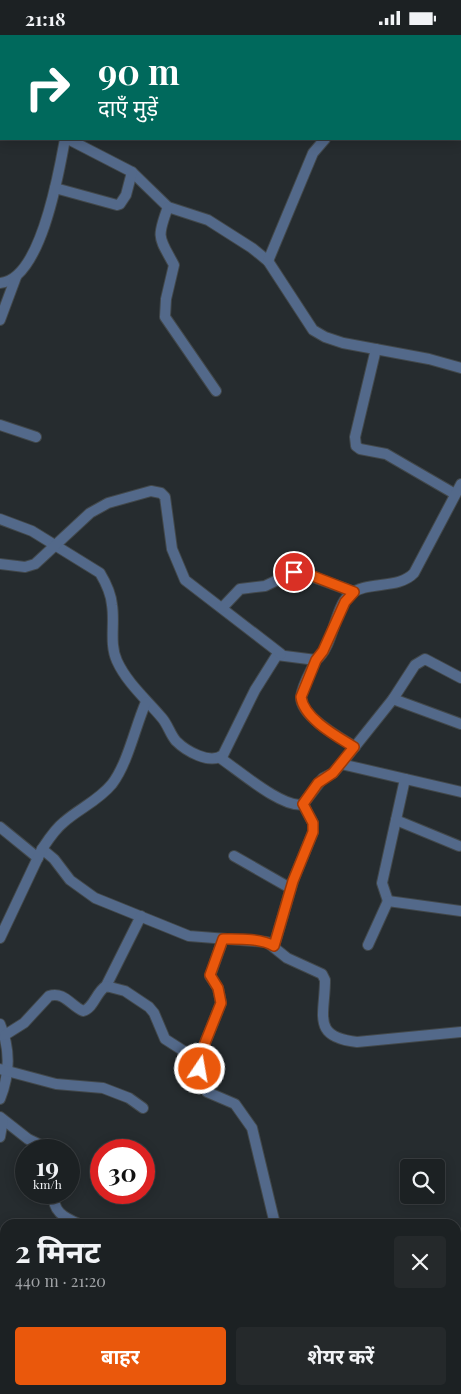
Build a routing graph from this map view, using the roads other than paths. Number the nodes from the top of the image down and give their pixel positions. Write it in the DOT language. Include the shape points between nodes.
graph roads {
  1 [pos="66,140"];
  2 [pos="68,140"];
  3 [pos="324,140"];
  4 [pos="132,172"];
  5 [pos="55,187"];
  6 [pos="168,207"];
  7 [pos="268,261"];
  8 [pos="16,277"];
  9 [pos="0,283"];
  10 [pos="0,320"];
  11 [pos="376,349"];
  12 [pos="461,368"];
  13 [pos="216,391"];
  14 [pos="0,425"];
  15 [pos="36,437"];
  16 [pos="461,484"];
  17 [pos="455,494"];
  18 [pos="0,519"];
  19 [pos="55,544"];
  20 [pos="0,564"];
  21 [pos="354,592"];
  22 [pos="222,608"];
  23 [pos="281,653"];
  24 [pos="316,660"];
  25 [pos="461,678"];
  26 [pos="393,699"];
  27 [pos="146,702"];
  28 [pos="461,724"];
  29 [pos="354,747"];
  30 [pos="220,758"];
  31 [pos="341,764"];
  32 [pos="404,779"];
  33 [pos="461,792"];
  34 [pos="303,804"];
  35 [pos="396,819"];
  36 [pos="0,827"];
  37 [pos="459,846"];
  38 [pos="40,853"];
  39 [pos="234,856"];
  40 [pos="290,888"];
  41 [pos="388,901"];
  42 [pos="461,911"];
  43 [pos="140,916"];
  44 [pos="0,939"];
  45 [pos="223,939"];
  46 [pos="368,945"];
  47 [pos="274,946"];
  48 [pos="106,986"];
  49 [pos="0,1024"];
  50 [pos="461,1032"];
  51 [pos="5,1035"];
  52 [pos="200,1069"];
  53 [pos="5,1070"];
  54 [pos="0,1099"];
  55 [pos="143,1109"];
  56 [pos="1,1118"];
  57 [pos="0,1137"];
  58 [pos="28,1139"];
  59 [pos="54,1204"];
  60 [pos="71,1219"];
  61 [pos="274,1219"];
  1 -- 5 [label="street"];
  2 -- 4 [label="street"];
  3 -- 7 [label="street" via="313,153"];
  4 -- 5 [label="street" via="120,204"];
  4 -- 6 [label="street"];
  5 -- 8 [label="street" via="48,219"];
  6 -- 7 [label="street" via="208,220"];
  6 -- 13 [label="street" via="159,234 174,265 165,317"];
  7 -- 11 [label="street" via="313,329 343,343"];
  8 -- 9 [label="street"];
  8 -- 10 [label="street"];
  11 -- 12 [label="street"];
  11 -- 17 [label="street" via="355,437 356,446 386,453"];
  14 -- 15 [label="street"];
  16 -- 17 [label="street"];
  17 -- 21 [label="street" via="410,578"];
  18 -- 19 [label="street"];
  19 -- 20 [label="street" via="31,566"];
  19 -- 22 [label="street" via="100,507 142,492 161,493 167,503 174,557 185,580"];
  19 -- 27 [label="street" via="100,573 112,605 113,643 118,663"];
  21 -- 22 [label="street" via="305,573 294,572 265,586 240,589"];
  21 -- 24 [label="street" via="347,597"];
  22 -- 23 [label="street"];
  23 -- 24 [label="street"];
  23 -- 30 [label="street" via="274,658 255,689"];
  24 -- 29 [label="street" via="302,691 302,702 327,730"];
  25 -- 26 [label="street" via="425,659 415,665"];
  26 -- 28 [label="street"];
  26 -- 29 [label="street"];
  27 -- 30 [label="street" via="163,719 181,746 208,759"];
  27 -- 38 [label="street" via="122,767 112,783 63,823"];
  29 -- 31 [label="street"];
  30 -- 34 [label="street" via="274,795 291,804"];
  31 -- 32 [label="street"];
  31 -- 34 [label="street" via="318,783"];
  32 -- 33 [label="street"];
  32 -- 35 [label="street"];
  34 -- 40 [label="street" via="313,823 313,832"];
  35 -- 37 [label="street"];
  35 -- 41 [label="street" via="382,883"];
  36 -- 38 [label="street"];
  38 -- 43 [label="street" via="79,888"];
  38 -- 44 [label="street"];
  39 -- 40 [label="street"];
  40 -- 47 [label="street"];
  41 -- 42 [label="street"];
  41 -- 46 [label="street"];
  43 -- 45 [label="street" via="182,934"];
  43 -- 48 [label="street"];
  45 -- 47 [label="street" via="259,941"];
  45 -- 52 [label="street" via="210,975 218,988 221,1003 205,1043"];
  47 -- 50 [label="street" via="287,958 322,974 325,981 323,1025 329,1033 343,1040 357,1042"];
  48 -- 51 [label="street" via="84,1011 59,995 49,997 24,1023"];
  48 -- 52 [label="street" via="125,991 149,1007 165,1039 194,1057"];
  49 -- 51 [label="street"];
  51 -- 53 [label="street"];
  52 -- 61 [label="street" via="207,1092 235,1104 252,1128"];
  53 -- 54 [label="street"];
  53 -- 55 [label="street" via="56,1084 103,1088 129,1098"];
  56 -- 57 [label="street"];
  56 -- 58 [label="street"];
  59 -- 60 [label="street" via="57,1211"];
}
